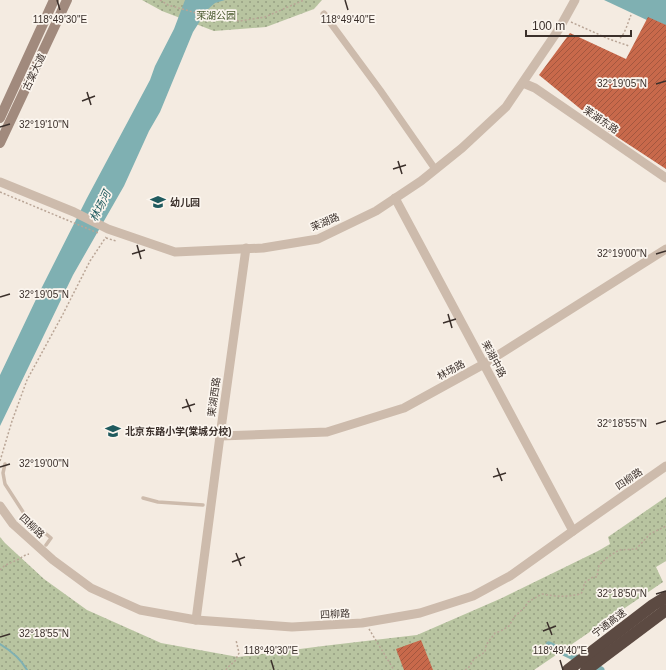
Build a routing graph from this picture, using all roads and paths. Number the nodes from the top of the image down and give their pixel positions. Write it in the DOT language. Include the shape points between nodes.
graph roads {
  1 [pos="54,0"];
  2 [pos="67,0"];
  3 [pos="160,0"];
  4 [pos="304,0"];
  5 [pos="575,0"];
  6 [pos="324,14"];
  7 [pos="631,15"];
  8 [pos="572,22"];
  9 [pos="620,38"];
  10 [pos="629,46"];
  11 [pos="523,83"];
  12 [pos="0,118"];
  13 [pos="0,143"];
  14 [pos="435,170"];
  15 [pos="666,178"];
  16 [pos="0,182"];
  17 [pos="0,192"];
  18 [pos="395,198"];
  19 [pos="106,234"];
  20 [pos="116,241"];
  21 [pos="246,248"];
  22 [pos="666,249"];
  23 [pos="484,364"];
  24 [pos="220,436"];
  25 [pos="0,462"];
  26 [pos="5,464"];
  27 [pos="666,466"];
  28 [pos="143,498"];
  29 [pos="203,505"];
  30 [pos="0,506"];
  31 [pos="666,526"];
  32 [pos="573,531"];
  33 [pos="46,545"];
  34 [pos="29,554"];
  35 [pos="0,570"];
  36 [pos="666,597"];
  37 [pos="666,610"];
  38 [pos="196,620"];
  39 [pos="366,623"];
  40 [pos="236,640"];
  41 [pos="226,670"];
  42 [pos="394,670"];
  43 [pos="465,670"];
  44 [pos="568,670"];
  45 [pos="586,670"];
  1 -- 12 [label="main road, 古棠大道"];
  2 -- 13 [label="main road, 古棠大道"];
  3 -- 4 [label="path" via="168,5 207,16 240,21 265,17"];
  5 -- 11 [label="street, 茉湖路"];
  6 -- 14 [label="street"];
  7 -- 9 [label="path"];
  8 -- 10 [label="path"];
  11 -- 14 [label="street, 茉湖路" via="506,107"];
  11 -- 15 [label="street, 茉湖东路" via="535,88"];
  14 -- 18 [label="street, 茉湖路"];
  16 -- 19 [label="street, 茉湖路" via="74,212"];
  17 -- 19 [label="path"];
  18 -- 21 [label="street, 茉湖路" via="376,211 318,239 263,248"];
  18 -- 23 [label="street, 茉湖中路"];
  19 -- 20 [label="path"];
  19 -- 21 [label="street, 茉湖路" via="175,252"];
  19 -- 25 [label="path" via="27,380"];
  21 -- 24 [label="street, 茉湖西路"];
  22 -- 23 [label="street, 林场路"];
  23 -- 24 [label="street, 林场路" via="404,408 328,432"];
  23 -- 32 [label="street, 茉湖中路"];
  24 -- 38 [label="street, 茉湖西路"];
  26 -- 33 [label="lane" via="5,484 27,518 51,538"];
  27 -- 32 [label="street, 四柳路"];
  28 -- 29 [label="lane" via="158,502"];
  30 -- 38 [label="street, 四柳路" via="13,524 53,560 91,588 140,610"];
  31 -- 43 [label="path" via="650,534 636,549 619,550 599,564 597,577 592,577 584,583 582,594 570,597 542,594 528,602 509,626 495,633 486,645 485,652 474,659"];
  32 -- 39 [label="street, 四柳路" via="510,576 473,596 420,613"];
  34 -- 35 [label="path"];
  36 -- 44 [label="highway, 宁通高速"];
  37 -- 45 [label="highway"];
  38 -- 39 [label="street, 四柳路" via="292,627"];
  39 -- 42 [label="path"];
  40 -- 41 [label="path" via="239,653"];
}
